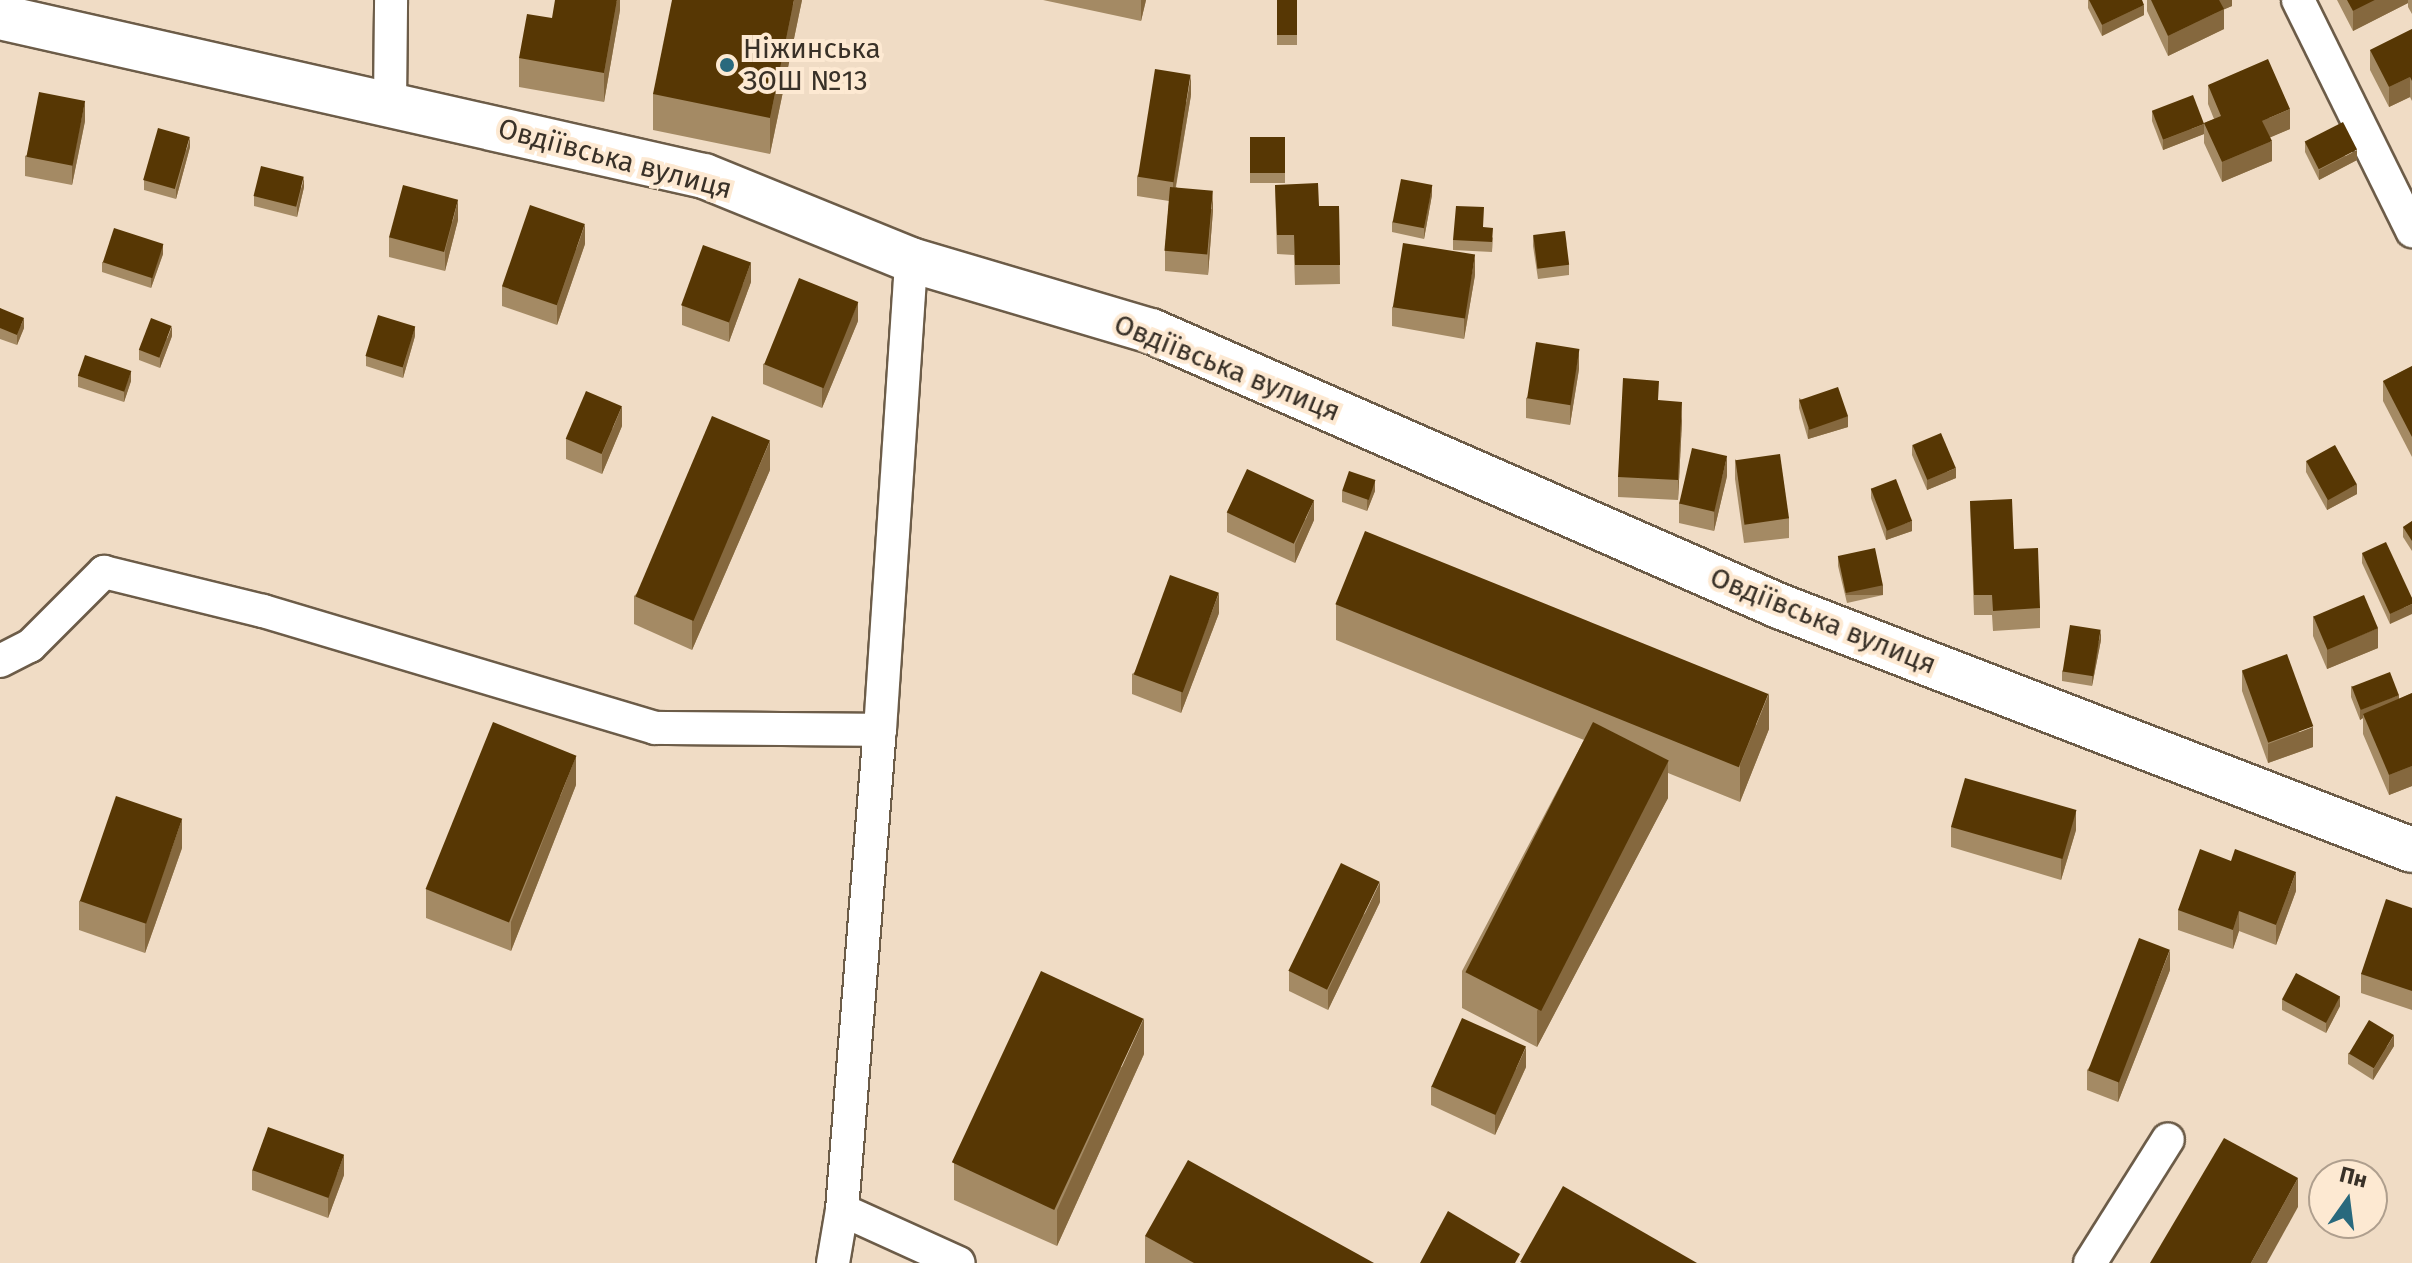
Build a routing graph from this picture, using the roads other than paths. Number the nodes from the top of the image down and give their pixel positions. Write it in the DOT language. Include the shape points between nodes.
graph roads {
  1 [pos="391,0"];
  2 [pos="2298,0"];
  3 [pos="0,17"];
  4 [pos="390,103"];
  5 [pos="2412,231"];
  6 [pos="911,260"];
  7 [pos="0,661"];
  8 [pos="880,730"];
  9 [pos="2412,850"];
  10 [pos="2168,1139"];
  11 [pos="842,1210"];
  12 [pos="833,1263"];
  13 [pos="959,1263"];
  14 [pos="2090,1263"];
  1 -- 4 [label="street"];
  2 -- 5 [label="street"];
  3 -- 4 [label="main road, Овдіївська вулиця"];
  4 -- 6 [label="main road, Овдіївська вулиця" via="704,176"];
  6 -- 8 [label="street"];
  6 -- 9 [label="main road, Овдіївська вулиця" via="1151,331 1779,606"];
  7 -- 8 [label="street" via="30,646 104,572 263,611 655,728"];
  8 -- 11 [label="street"];
  10 -- 14 [label="street"];
  11 -- 12 [label="street"];
  11 -- 13 [label="street"];
}
